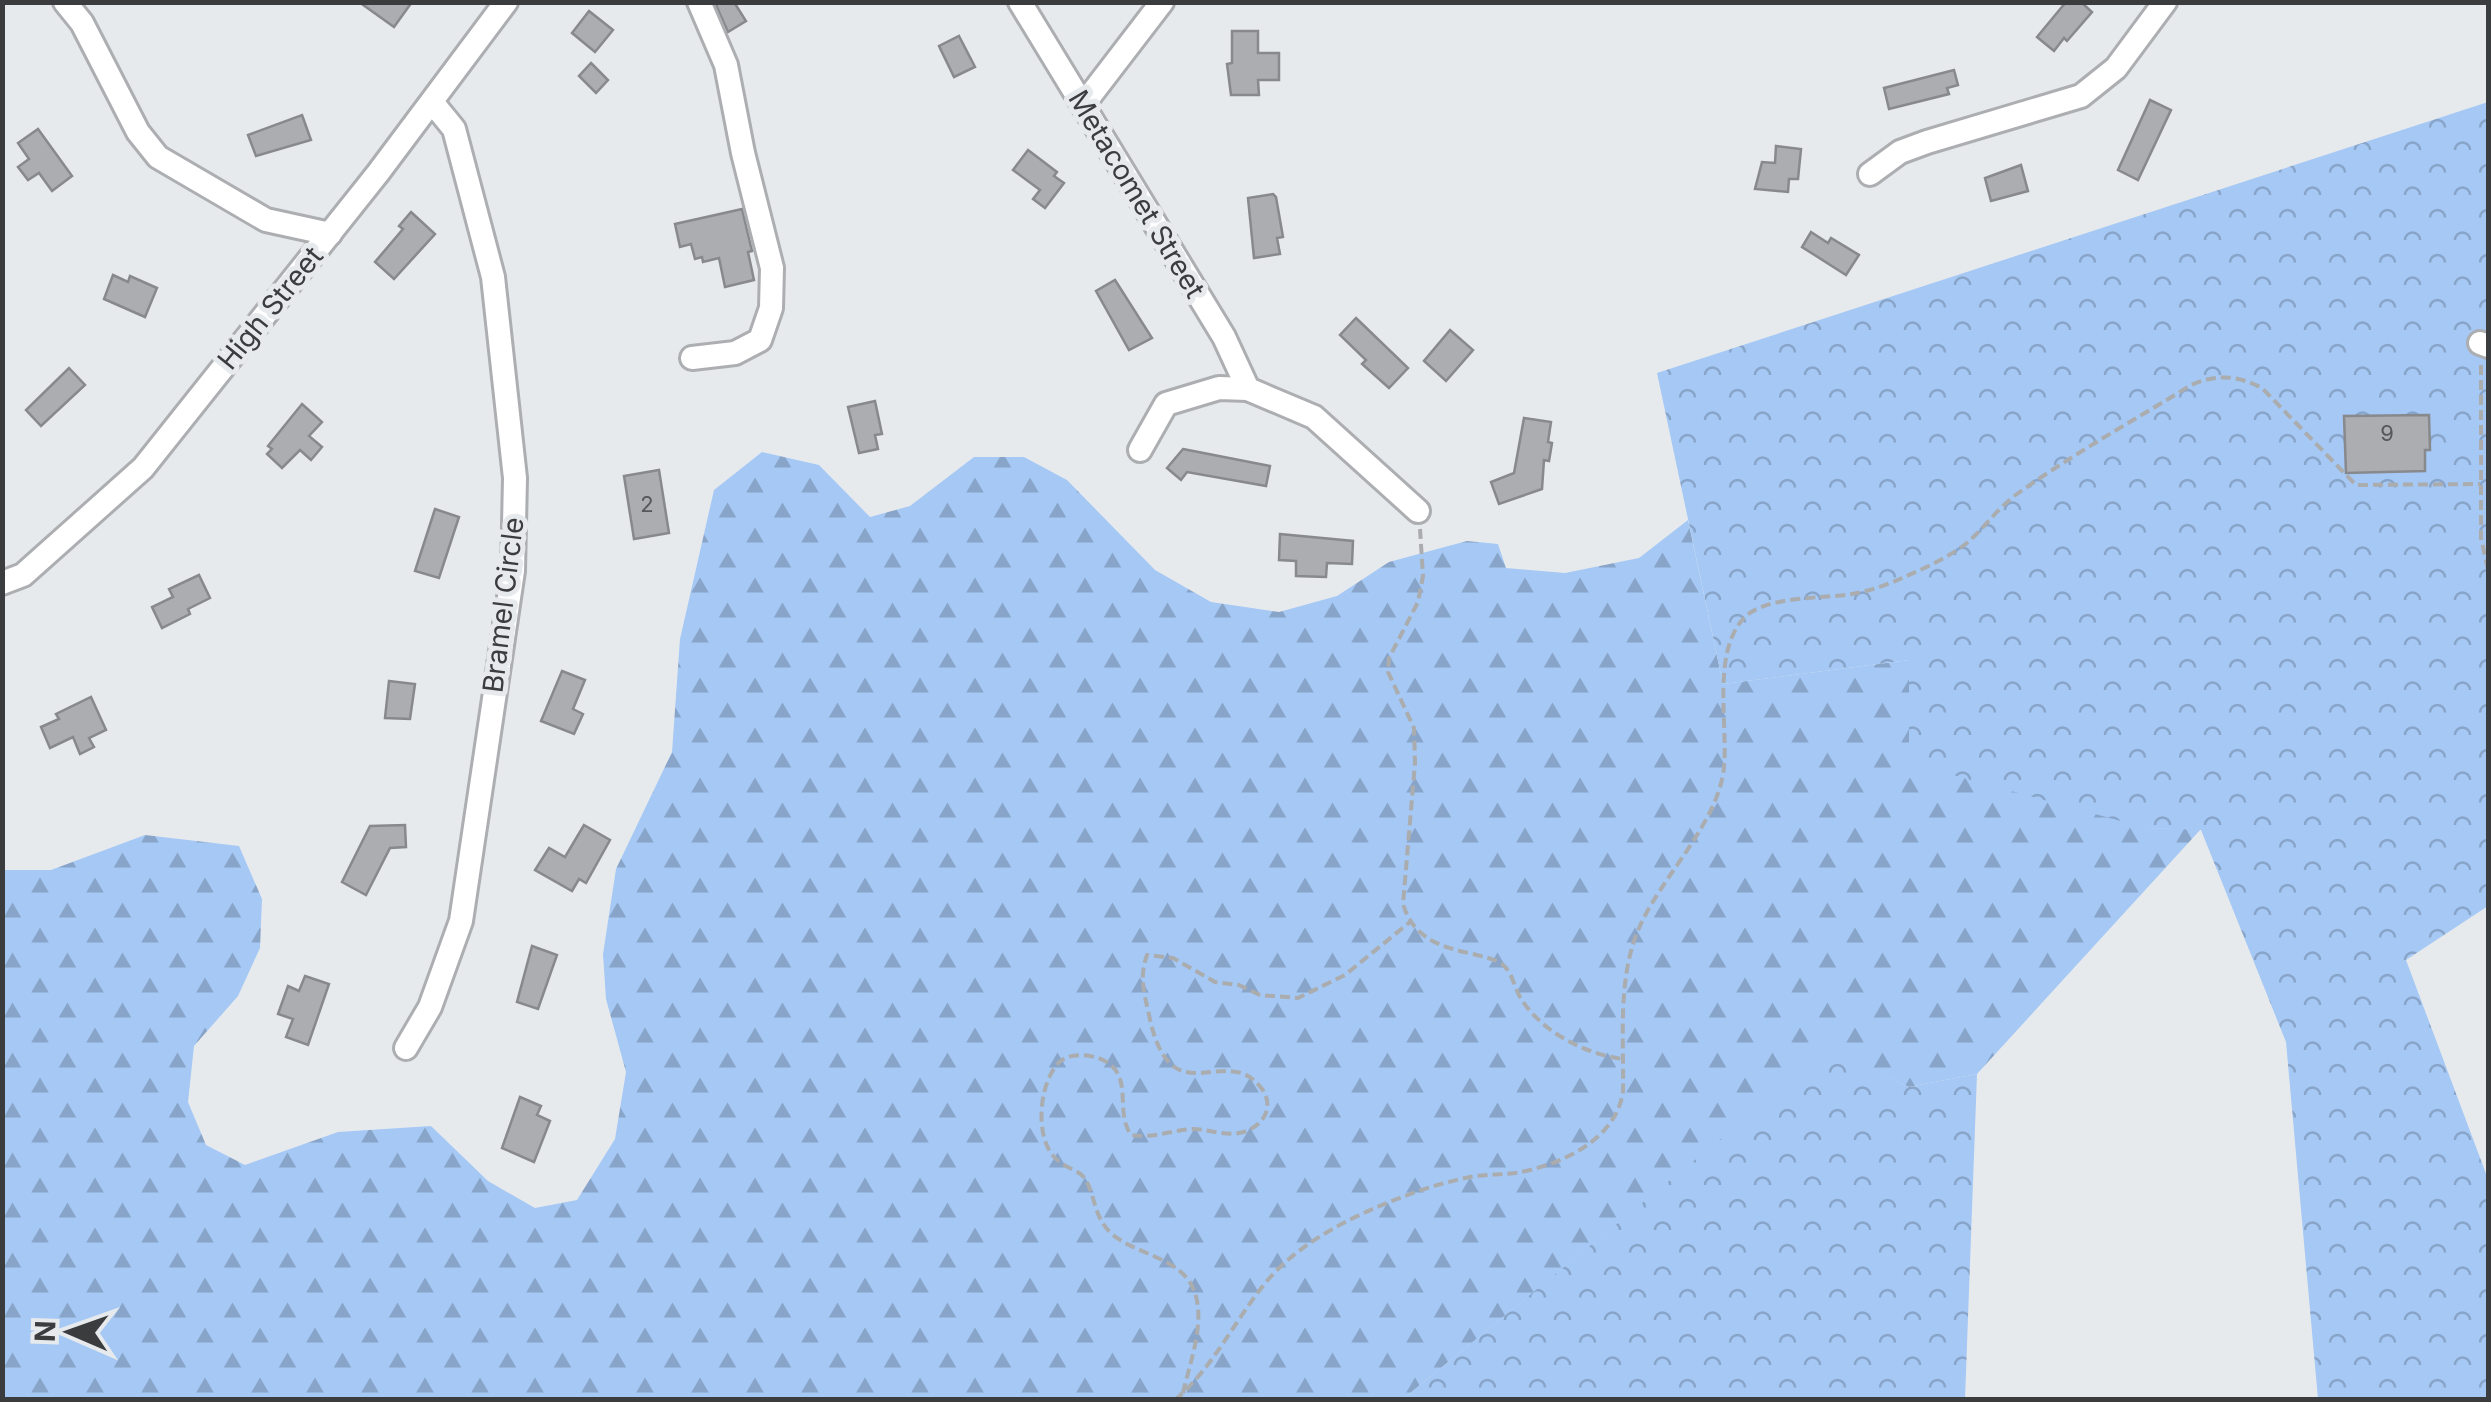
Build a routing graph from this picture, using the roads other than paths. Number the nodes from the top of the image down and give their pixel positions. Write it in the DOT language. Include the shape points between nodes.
graph roads {
  1 [pos="65,2"];
  2 [pos="506,2"];
  3 [pos="699,2"];
  4 [pos="1020,2"];
  5 [pos="1162,2"];
  6 [pos="2165,2"];
  7 [pos="432,102"];
  8 [pos="1083,106"];
  9 [pos="1870,174"];
  10 [pos="330,234"];
  11 [pos="692,358"];
  12 [pos="1248,389"];
  13 [pos="1140,450"];
  14 [pos="1418,510"];
  15 [pos="2,584"];
  16 [pos="406,1048"];
  1 -- 10 [label="street" via="158,157 266,220"];
  2 -- 7 [label="street, High Street"];
  3 -- 11 [label="street" via="726,65 772,268 771,308 760,340 735,353"];
  4 -- 8 [label="street, Metacomet Street"];
  5 -- 8 [label="street"];
  6 -- 9 [label="street" via="2116,68 2081,96 1927,142"];
  7 -- 10 [label="street, High Street"];
  7 -- 16 [label="street, Bramel Circle" via="454,129 493,277 515,510 461,921 430,1008"];
  8 -- 12 [label="street, Metacomet Street" via="1224,337"];
  10 -- 15 [label="street, High Street" via="143,468 23,576"];
  12 -- 13 [label="street" via="1220,388 1166,404"];
  12 -- 14 [label="street" via="1314,416"];
}
